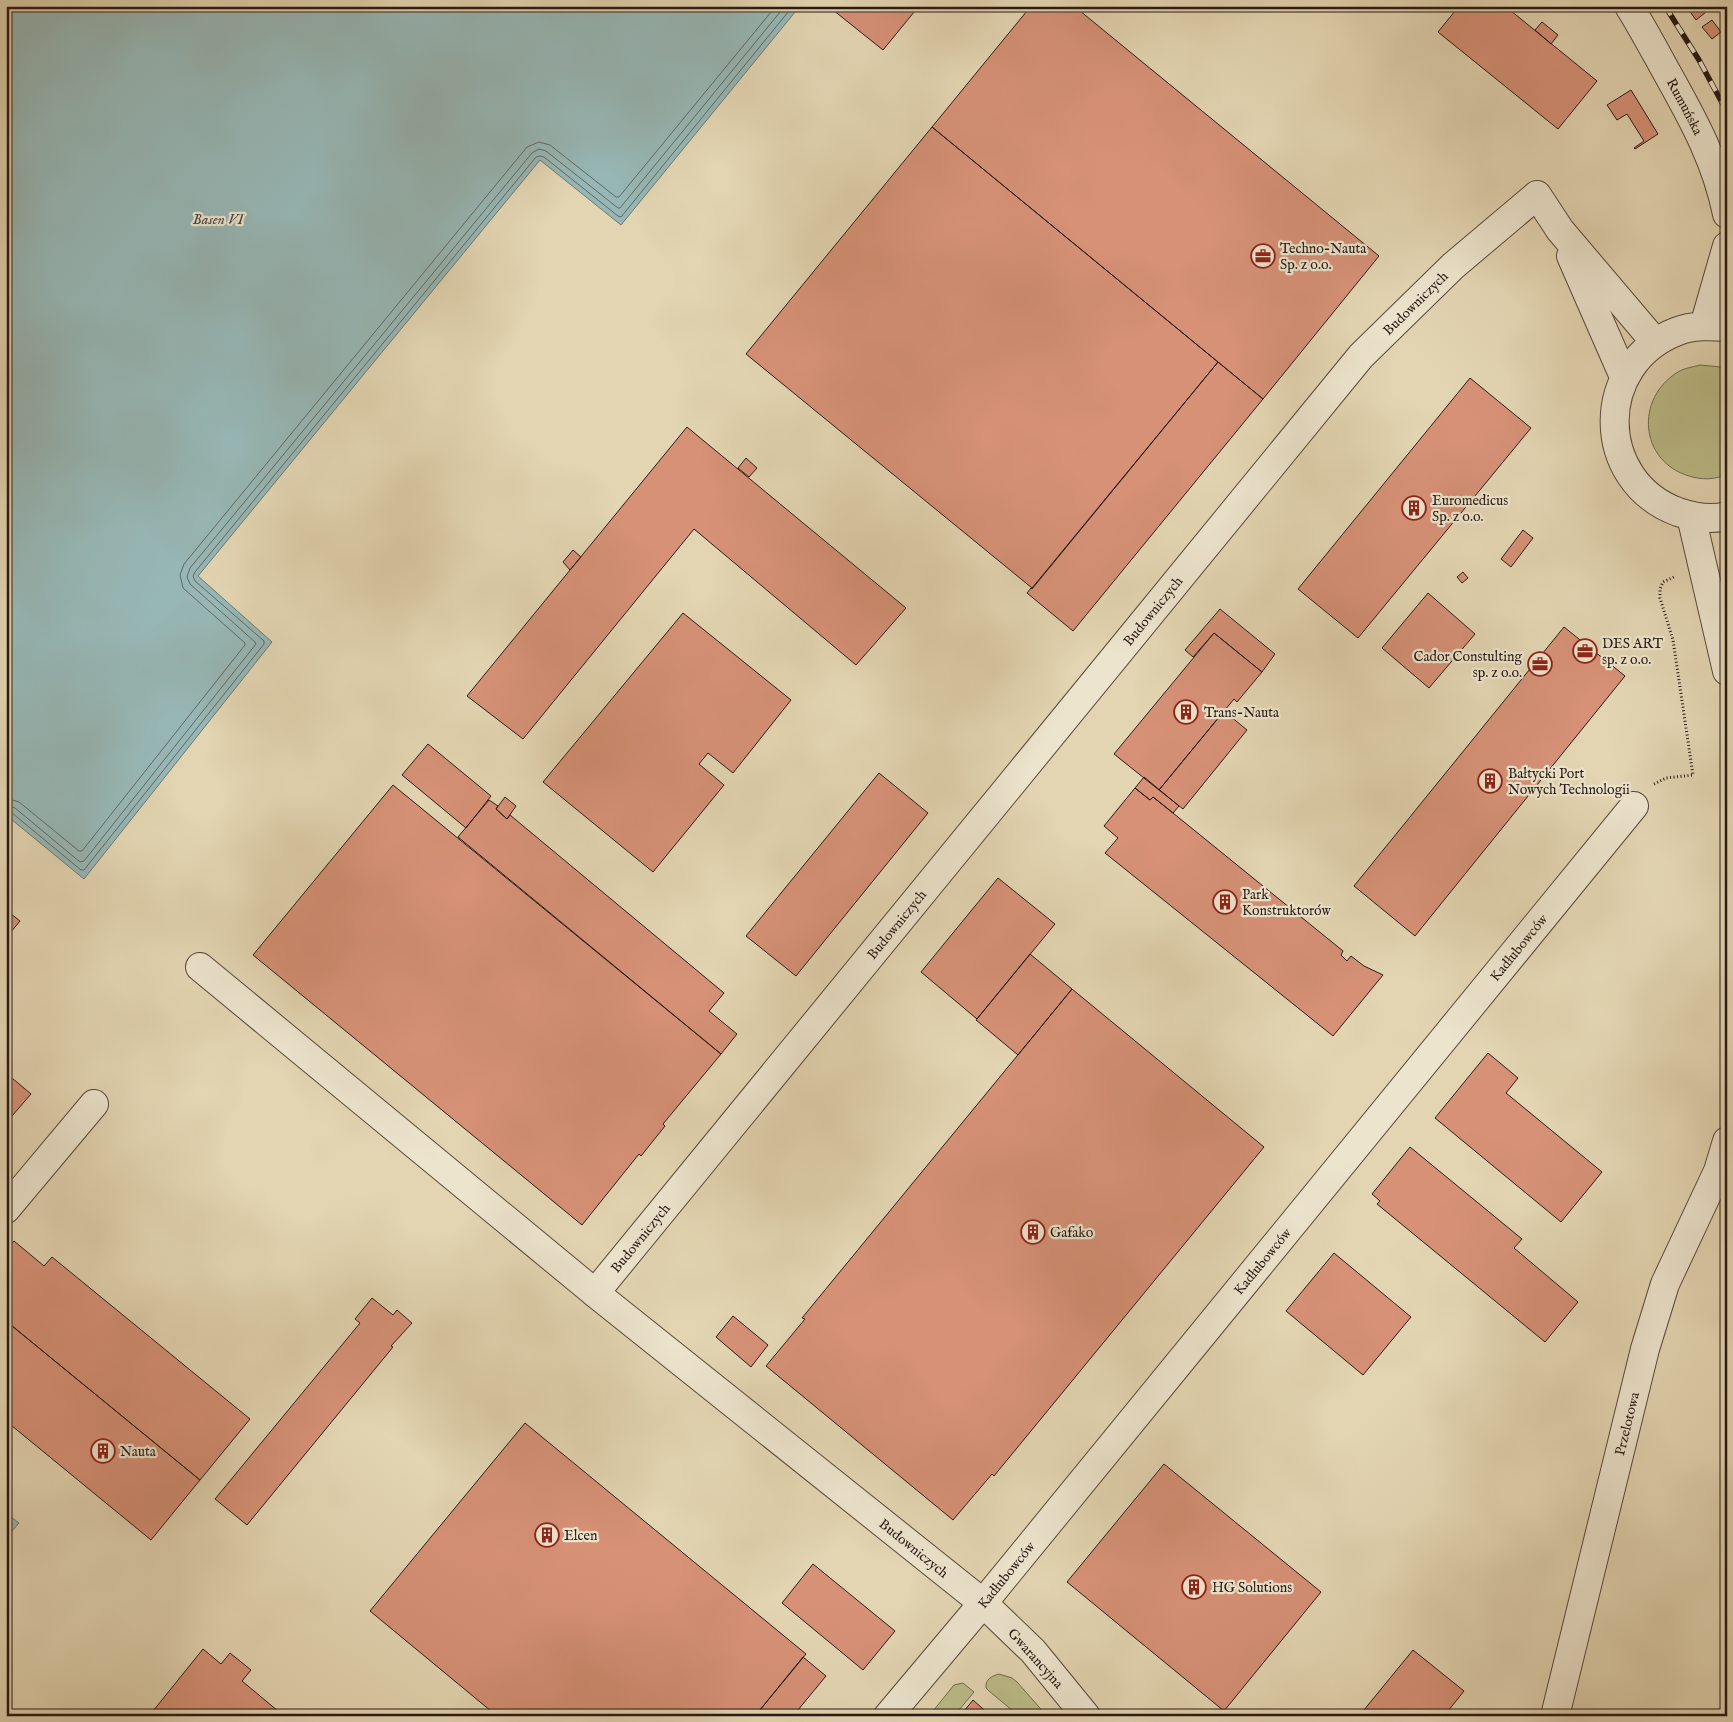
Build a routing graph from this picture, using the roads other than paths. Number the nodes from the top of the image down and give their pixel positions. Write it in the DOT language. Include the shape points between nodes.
graph roads {
  1 [pos="1629,6"];
  2 [pos="1727,214"];
  3 [pos="1560,230"];
  4 [pos="1727,246"];
  5 [pos="1716,327"];
  6 [pos="1655,342"];
  7 [pos="1624,377"];
  8 [pos="1691,516"];
  9 [pos="1727,516"];
  10 [pos="1727,671"];
  11 [pos="1634,806"];
  12 [pos="200,967"];
  13 [pos="94,1104"];
  14 [pos="1727,1141"];
  15 [pos="6,1209"];
  16 [pos="595,1293"];
  17 [pos="983,1604"];
  18 [pos="888,1716"];
  19 [pos="1086,1716"];
  20 [pos="1555,1716"];
  1 -- 2 [label="street, Rumuńska" via="1700,132 1714,166"];
  3 -- 6 [label="street"];
  3 -- 7 [label="street"];
  3 -- 16 [label="street, Budowniczych" via="1537,195 1452,266 1361,356"];
  4 -- 5 [label="street"];
  5 -- 6 [label="street" via="1678,331"];
  6 -- 7 [label="street"];
  7 -- 8 [label="street" via="1615,406 1614,435 1623,464 1640,488 1655,500"];
  8 -- 9 [label="street"];
  8 -- 10 [label="street"];
  11 -- 17 [label="street, Kadłubowców"];
  12 -- 16 [label="street"];
  13 -- 15 [label="street"];
  14 -- 20 [label="street, Przelotowa" via="1718,1171 1666,1284 1644,1349"];
  16 -- 17 [label="street, Budowniczych"];
  17 -- 18 [label="street, Kadłubowców"];
  17 -- 19 [label="street, Gwarancyjna" via="1033,1651"];
}
